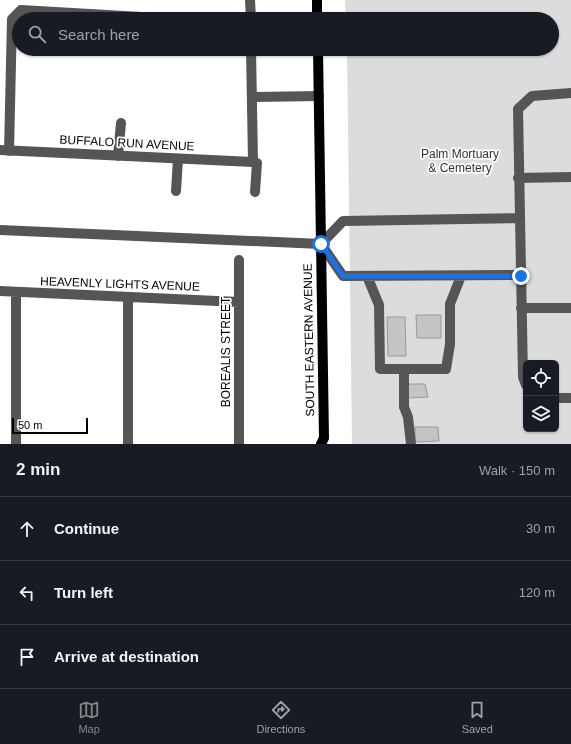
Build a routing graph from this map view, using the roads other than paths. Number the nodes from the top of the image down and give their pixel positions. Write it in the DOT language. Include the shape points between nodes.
graph roads {
  1 [pos="250,0"];
  2 [pos="317,0"];
  3 [pos="18,12"];
  4 [pos="56,12"];
  5 [pos="251,12"];
  6 [pos="317,12"];
  7 [pos="12,19"];
  8 [pos="251,56"];
  9 [pos="318,56"];
  10 [pos="571,94"];
  11 [pos="318,96"];
  12 [pos="252,97"];
  13 [pos="121,123"];
  14 [pos="5,150"];
  15 [pos="118,156"];
  16 [pos="178,159"];
  17 [pos="253,162"];
  18 [pos="518,178"];
  19 [pos="571,178"];
  20 [pos="176,191"];
  21 [pos="255,192"];
  22 [pos="519,218"];
  23 [pos="0,230"];
  24 [pos="321,244"];
  25 [pos="239,260"];
  26 [pos="367,276"];
  27 [pos="461,276"];
  28 [pos="521,276"];
  29 [pos="0,291"];
  30 [pos="16,292"];
  31 [pos="128,297"];
  32 [pos="239,302"];
  33 [pos="521,308"];
  34 [pos="571,308"];
  35 [pos="404,369"];
  36 [pos="523,377"];
  37 [pos="559,398"];
  38 [pos="571,398"];
  39 [pos="324,442"];
  40 [pos="16,444"];
  41 [pos="128,444"];
  42 [pos="239,444"];
  43 [pos="412,444"];
  1 -- 5 [label="street"];
  2 -- 6 [label="main road"];
  3 -- 4 [label="street"];
  7 -- 14 [label="street"];
  8 -- 12 [label="street"];
  9 -- 11 [label="main road, SOUTH EASTERN AVENUE"];
  10 -- 18 [label="street" via="532,96 518,109"];
  11 -- 12 [label="street"];
  11 -- 24 [label="main road, SOUTH EASTERN AVENUE"];
  12 -- 17 [label="street"];
  13 -- 15 [label="street"];
  14 -- 15 [label="street, BUFFALO RUN AVENUE"];
  15 -- 16 [label="street, BUFFALO RUN AVENUE"];
  16 -- 17 [label="street, BUFFALO RUN AVENUE"];
  16 -- 20 [label="street"];
  17 -- 21 [label="street" via="257,163"];
  18 -- 19 [label="street"];
  18 -- 22 [label="street"];
  22 -- 24 [label="street" via="343,221"];
  22 -- 28 [label="street"];
  23 -- 24 [label="street"];
  24 -- 26 [label="street" via="343,276"];
  24 -- 39 [label="main road, SOUTH EASTERN AVENUE"];
  25 -- 32 [label="street, BOREALIS STREET"];
  26 -- 27 [label="street"];
  26 -- 35 [label="street" via="379,305 380,369"];
  27 -- 28 [label="street"];
  27 -- 35 [label="street" via="450,304 450,344 446,369"];
  28 -- 33 [label="street"];
  29 -- 30 [label="street, HEAVENLY LIGHTS AVENUE"];
  30 -- 31 [label="street, HEAVENLY LIGHTS AVENUE"];
  30 -- 40 [label="street"];
  31 -- 32 [label="street, HEAVENLY LIGHTS AVENUE"];
  31 -- 41 [label="street"];
  32 -- 42 [label="street, BOREALIS STREET"];
  33 -- 34 [label="street"];
  33 -- 36 [label="street"];
  35 -- 43 [label="street" via="404,407"];
  37 -- 38 [label="street"];
}
